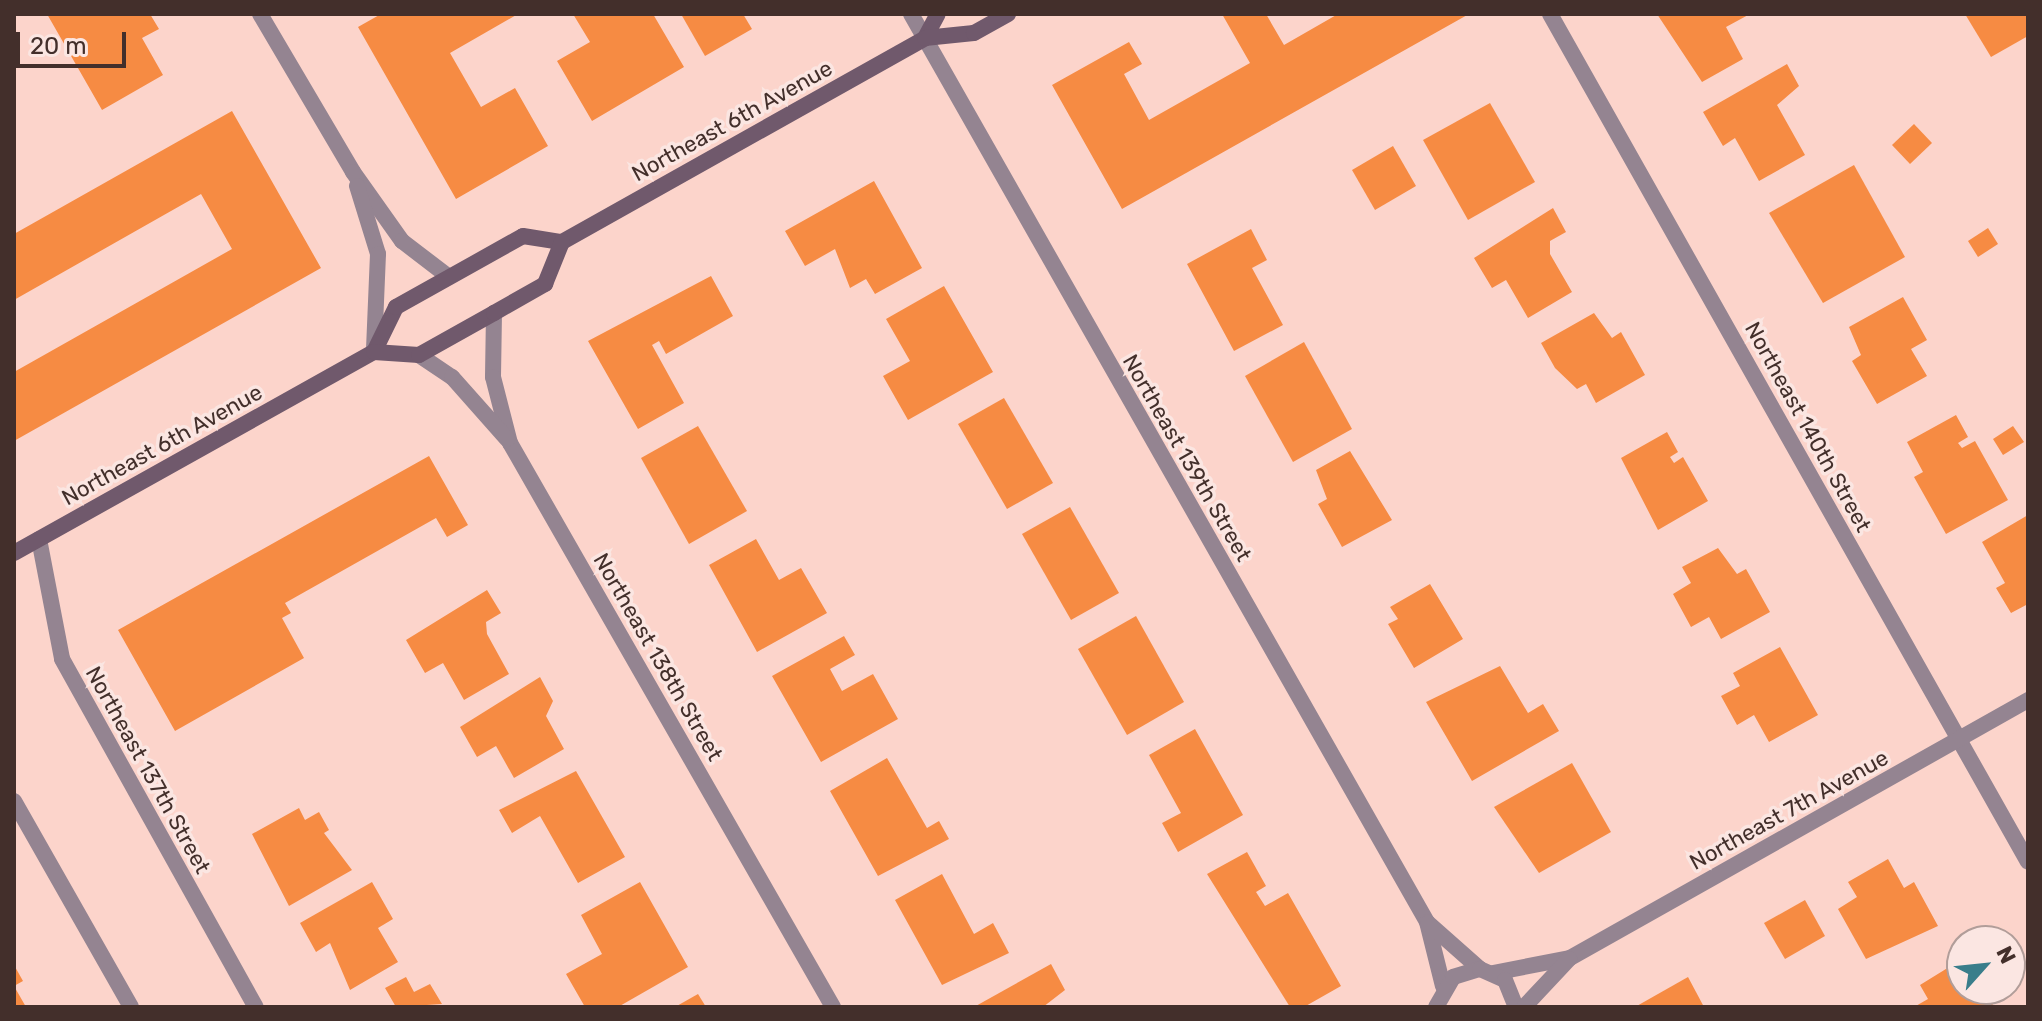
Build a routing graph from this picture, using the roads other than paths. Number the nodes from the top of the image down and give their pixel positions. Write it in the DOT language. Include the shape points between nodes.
graph roads {
  1 [pos="260,14"];
  2 [pos="911,14"];
  3 [pos="938,14"];
  4 [pos="1008,14"];
  5 [pos="1550,14"];
  6 [pos="925,38"];
  7 [pos="353,172"];
  8 [pos="562,242"];
  9 [pos="449,277"];
  10 [pos="494,313"];
  11 [pos="374,352"];
  12 [pos="419,355"];
  13 [pos="510,443"];
  14 [pos="39,539"];
  15 [pos="14,553"];
  16 [pos="2028,700"];
  17 [pos="1959,740"];
  18 [pos="14,801"];
  19 [pos="2028,862"];
  20 [pos="1427,922"];
  21 [pos="1570,958"];
  22 [pos="1486,971"];
  23 [pos="1437,1000"];
  24 [pos="131,1007"];
  25 [pos="256,1007"];
  26 [pos="833,1007"];
  27 [pos="1516,1007"];
  28 [pos="1524,1007"];
  1 -- 7 [label="street"];
  2 -- 6 [label="street, Northeast 139th Street"];
  3 -- 6 [label="main road"];
  4 -- 6 [label="main road, Northeast 6th Avenue" via="974,33"];
  5 -- 17 [label="street, Northeast 140th Street"];
  6 -- 8 [label="main road, Northeast 6th Avenue"];
  6 -- 20 [label="street, Northeast 139th Street"];
  7 -- 9 [label="street" via="402,241"];
  7 -- 11 [label="street" via="378,254"];
  8 -- 9 [label="main road" via="523,236"];
  8 -- 10 [label="main road" via="545,284"];
  9 -- 11 [label="main road" via="396,307"];
  10 -- 12 [label="main road"];
  10 -- 13 [label="street, Northeast 138th Street" via="493,377"];
  11 -- 12 [label="main road"];
  11 -- 14 [label="main road, Northeast 6th Avenue"];
  12 -- 13 [label="street" via="452,377"];
  13 -- 26 [label="street, Northeast 138th Street"];
  14 -- 15 [label="main road, Northeast 6th Avenue"];
  14 -- 25 [label="street, Northeast 137th Street" via="62,659"];
  16 -- 17 [label="street, Northeast 7th Avenue"];
  17 -- 19 [label="street, Northeast 140th Street"];
  17 -- 21 [label="street, Northeast 7th Avenue"];
  18 -- 24 [label="street"];
  20 -- 22 [label="street, Northeast 139th Street"];
  20 -- 23 [label="street, Northeast 139th Street"];
  21 -- 22 [label="street, Northeast 7th Avenue"];
  21 -- 28 [label="street, Northeast 7th Avenue"];
  22 -- 23 [label="street, Northeast 7th Avenue"];
  22 -- 27 [label="street, Northeast 139th Street" via="1512,991"];
}
